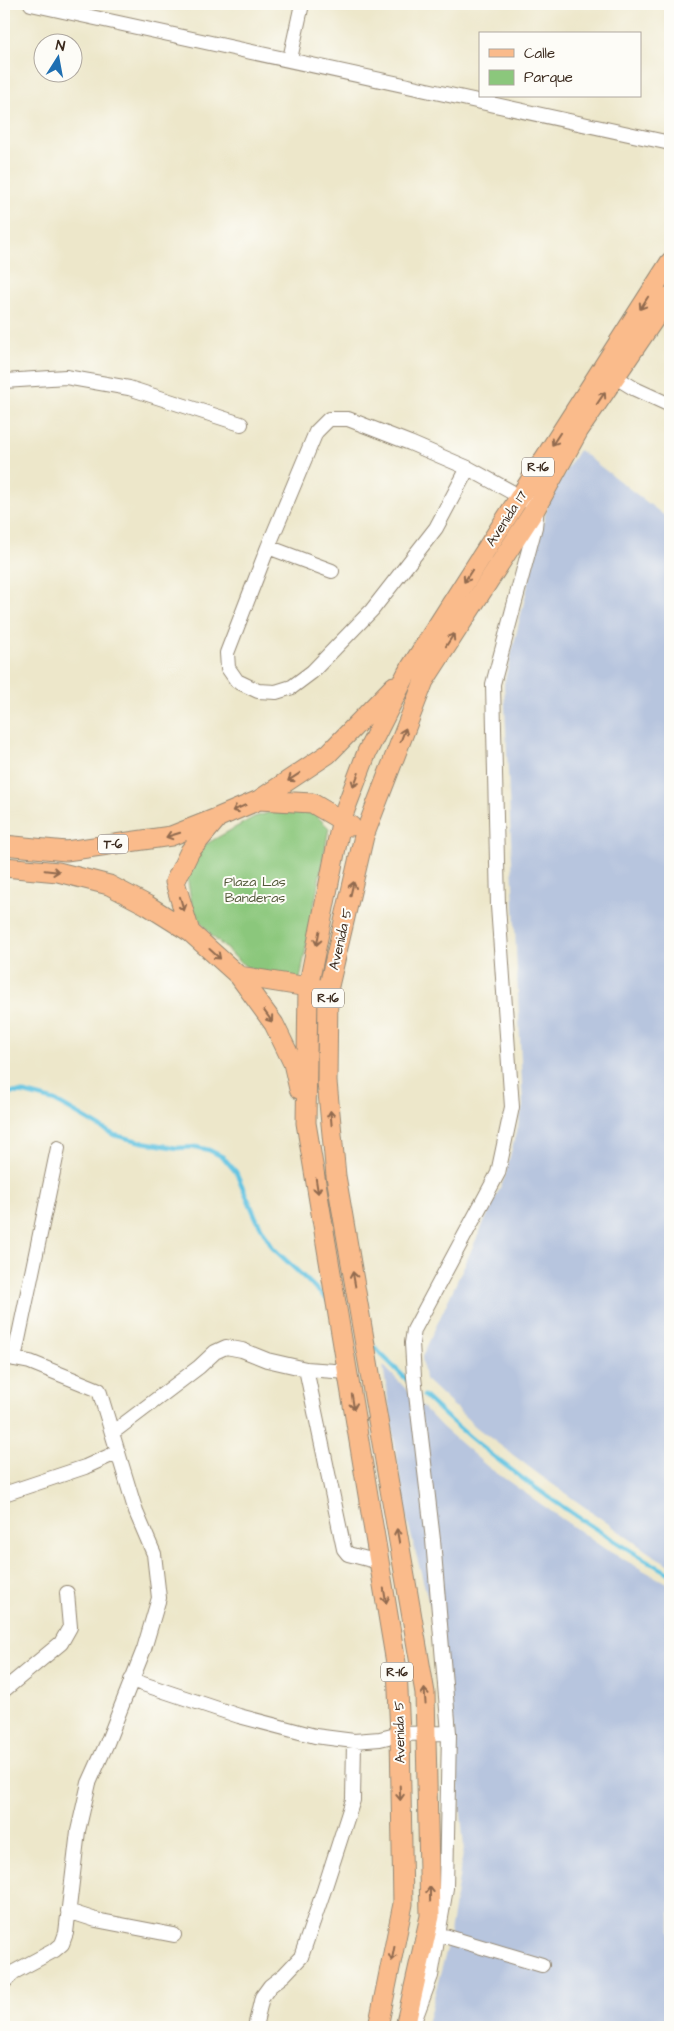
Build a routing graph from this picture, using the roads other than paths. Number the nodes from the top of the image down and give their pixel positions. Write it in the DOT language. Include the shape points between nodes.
graph roads {
  1 [pos="31,4"];
  2 [pos="302,4"];
  3 [pos="67,8"];
  4 [pos="290,59"];
  5 [pos="670,143"];
  6 [pos="670,262"];
  7 [pos="670,296"];
  8 [pos="608,373"];
  9 [pos="4,381"];
  10 [pos="670,405"];
  11 [pos="241,424"];
  12 [pos="468,468"];
  13 [pos="520,497"];
  14 [pos="537,506"];
  15 [pos="268,547"];
  16 [pos="332,571"];
  17 [pos="407,673"];
  18 [pos="424,681"];
  19 [pos="259,800"];
  20 [pos="219,817"];
  21 [pos="342,818"];
  22 [pos="364,836"];
  23 [pos="4,845"];
  24 [pos="4,867"];
  25 [pos="190,932"];
  26 [pos="240,976"];
  27 [pos="308,988"];
  28 [pos="328,990"];
  29 [pos="306,1123"];
  30 [pos="58,1148"];
  31 [pos="9,1358"];
  32 [pos="306,1369"];
  33 [pos="348,1372"];
  34 [pos="112,1433"];
  35 [pos="118,1452"];
  36 [pos="4,1494"];
  37 [pos="379,1562"];
  38 [pos="67,1593"];
  39 [pos="131,1680"];
  40 [pos="4,1690"];
  41 [pos="426,1733"];
  42 [pos="449,1733"];
  43 [pos="400,1734"];
  44 [pos="354,1741"];
  45 [pos="68,1911"];
  46 [pos="438,1934"];
  47 [pos="174,1935"];
  48 [pos="542,1965"];
  49 [pos="4,1982"];
  50 [pos="255,2027"];
  51 [pos="378,2027"];
  52 [pos="405,2027"];
  53 [pos="412,2027"];
  1 -- 3 [label="street"];
  2 -- 4 [label="street"];
  3 -- 4 [label="street"];
  4 -- 5 [label="street"];
  6 -- 8 [label="main road, Avenida 17 / R-16, one-way"];
  7 -- 8 [label="main road, Avenida 17 / R-16"];
  8 -- 10 [label="street"];
  8 -- 13 [label="main road, Avenida 17 / R-16, one-way"];
  14 -- 8 [label="main road, Avenida 17 / R-16, one-way"];
  9 -- 11 [label="street" via="66,376 129,388"];
  12 -- 13 [label="street"];
  12 -- 15 [label="street" via="348,419 328,420 316,432"];
  12 -- 15 [label="street" via="436,528 372,610 312,672 292,687 276,692 258,691 237,681 228,668 227,653"];
  13 -- 14 [label="street"];
  13 -- 17 [label="main road, Avenida 17 / R-16, one-way"];
  18 -- 14 [label="main road, Avenida 17 / R-16, one-way"];
  14 -- 42 [label="street" via="538,516 493,684 498,906 512,1107 498,1173 414,1330 412,1343"];
  15 -- 16 [label="street"];
  17 -- 19 [label="main road, one-way" via="328,754"];
  17 -- 21 [label="main road, Avenida 5 / R-16, one-way" via="367,752"];
  22 -- 18 [label="main road, Avenida 5 / R-16, one-way"];
  19 -- 20 [label="main road, T-6, one-way"];
  19 -- 21 [label="main road, T-6" via="312,803"];
  20 -- 23 [label="main road, T-6, one-way" via="171,836 66,851"];
  20 -- 25 [label="main road, one-way" via="190,851 175,882"];
  21 -- 22 [label="main road, T-6"];
  21 -- 27 [label="main road, Avenida 5 / R-16, one-way"];
  28 -- 22 [label="main road, Avenida 5 / R-16, one-way"];
  24 -- 25 [label="main road, one-way" via="58,872 109,885"];
  25 -- 26 [label="main road, one-way"];
  26 -- 27 [label="main road"];
  26 -- 29 [label="main road, one-way" via="274,1024 293,1063"];
  27 -- 28 [label="main road"];
  27 -- 29 [label="main road, Avenida 5 / R-16"];
  41 -- 28 [label="main road, Avenida 5 / R-16, one-way" via="426,1693 336,1176 327,1082"];
  29 -- 33 [label="main road, Avenida 5 / R-16, one-way"];
  30 -- 31 [label="street"];
  31 -- 34 [label="street" via="30,1362 99,1390"];
  32 -- 33 [label="street"];
  32 -- 34 [label="street" via="226,1348 215,1352"];
  32 -- 37 [label="street" via="344,1549 348,1554"];
  33 -- 37 [label="main road, Avenida 5 / R-16, one-way"];
  34 -- 35 [label="street"];
  35 -- 36 [label="street"];
  35 -- 39 [label="street" via="136,1512 154,1554 159,1598"];
  37 -- 43 [label="main road, Avenida 5 / R-16, one-way" via="397,1669"];
  38 -- 40 [label="street" via="70,1627 61,1643"];
  39 -- 44 [label="street" via="239,1716 315,1736"];
  39 -- 45 [label="street" via="89,1782 78,1831"];
  41 -- 42 [label="street"];
  41 -- 43 [label="street"];
  52 -- 41 [label="main road, Avenida 5 / R-16, one-way" via="430,1916"];
  42 -- 46 [label="street" via="446,1888"];
  43 -- 44 [label="street"];
  43 -- 51 [label="main road, Avenida 5 / R-16, one-way" via="403,1904"];
  44 -- 50 [label="street" via="353,1800 301,1957 262,1997"];
  45 -- 47 [label="street" via="96,1920"];
  45 -- 49 [label="street" via="62,1944 14,1972"];
  46 -- 48 [label="street"];
  46 -- 53 [label="street" via="431,1976"];
}
